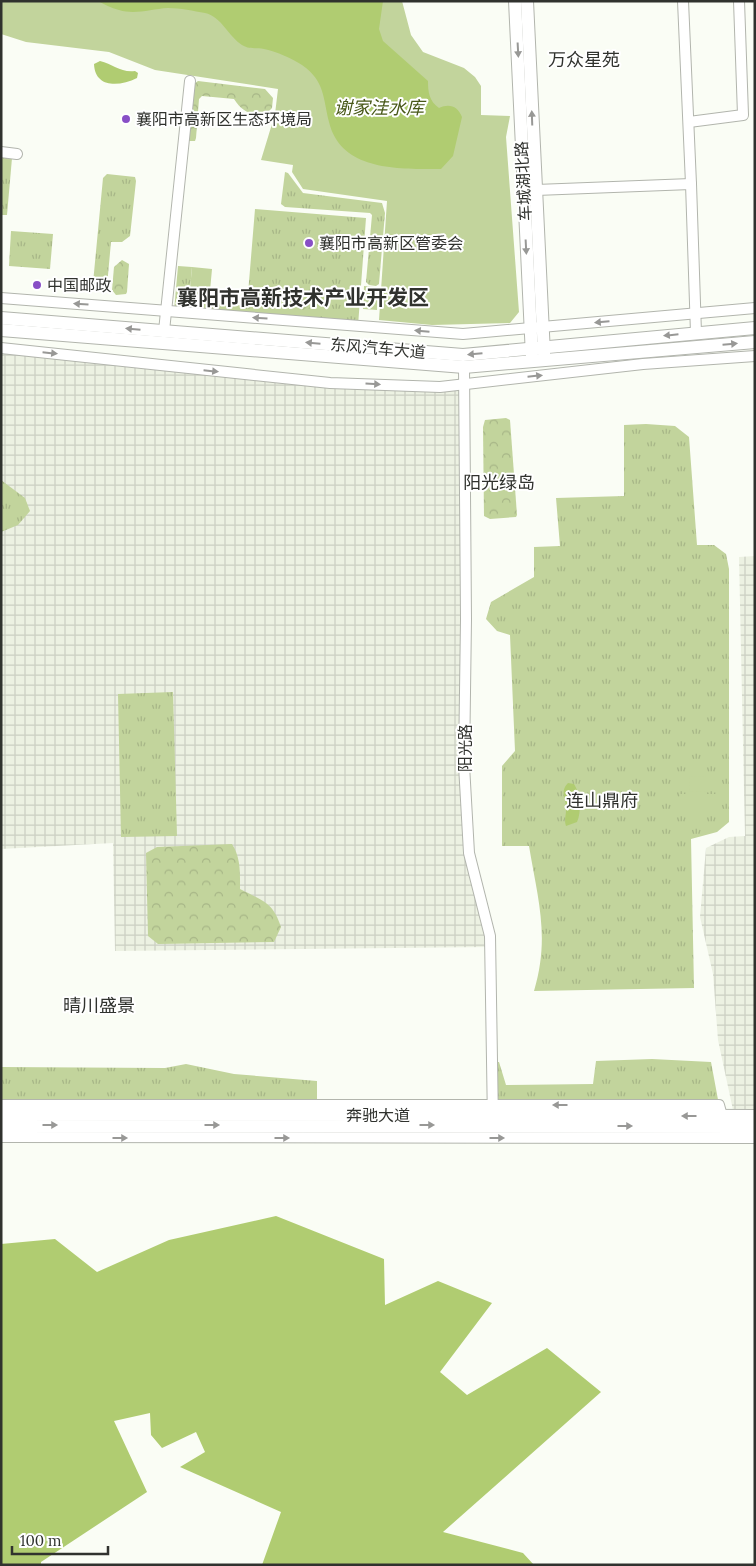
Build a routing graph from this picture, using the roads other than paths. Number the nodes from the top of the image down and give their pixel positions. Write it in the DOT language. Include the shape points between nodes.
graph roads {
  1 [pos="516,1"];
  2 [pos="527,1"];
  3 [pos="683,1"];
  4 [pos="739,1"];
  5 [pos="190,82"];
  6 [pos="689,122"];
  7 [pos="1,152"];
  8 [pos="17,154"];
  9 [pos="692,184"];
  10 [pos="536,190"];
  11 [pos="1,298"];
  12 [pos="755,308"];
  13 [pos="166,310"];
  14 [pos="695,314"];
  15 [pos="1,318"];
  16 [pos="537,328"];
  17 [pos="755,328"];
  18 [pos="1,330"];
  19 [pos="164,331"];
  20 [pos="696,333"];
  21 [pos="755,342"];
  22 [pos="1,348"];
  23 [pos="538,354"];
  24 [pos="755,356"];
  25 [pos="464,367"];
  26 [pos="464,384"];
  27 [pos="1,1105"];
  28 [pos="1,1114"];
  29 [pos="493,1116"];
  30 [pos="755,1116"];
  31 [pos="1,1126"];
  32 [pos="755,1127"];
  33 [pos="592,1132"];
  34 [pos="1,1138"];
  35 [pos="755,1138"];
  1 -- 16 [label="main road, 车城湖北路, one-way"];
  10 -- 2 [label="main road, 车城湖北路, one-way"];
  3 -- 6 [label="street"];
  4 -- 6 [label="street" via="742,115"];
  5 -- 13 [label="street"];
  6 -- 9 [label="street"];
  7 -- 8 [label="street"];
  9 -- 10 [label="street"];
  9 -- 14 [label="street"];
  10 -- 16 [label="main road, 车城湖北路"];
  13 -- 11 [label="street, one-way"];
  12 -- 14 [label="street"];
  16 -- 13 [label="street, one-way" via="463,334"];
  13 -- 19 [label="street"];
  14 -- 16 [label="street, one-way"];
  14 -- 20 [label="street"];
  19 -- 15 [label="main road, 东风汽车大道, one-way"];
  16 -- 23 [label="main road, 车城湖北路"];
  17 -- 20 [label="main road, 东风汽车大道"];
  18 -- 25 [label="main road, 东风汽车大道"];
  23 -- 19 [label="main road, 东风汽车大道, one-way" via="463,355"];
  20 -- 23 [label="main road, 东风汽车大道, one-way"];
  23 -- 21 [label="main road, 东风汽车大道, one-way"];
  22 -- 26 [label="street, one-way" via="330,383 440,388"];
  23 -- 25 [label="main road, 东风汽车大道"];
  26 -- 24 [label="street, one-way" via="643,364"];
  25 -- 26 [label="street, 阳光路"];
  26 -- 29 [label="street, 阳光路" via="464,765 469,853 490,936"];
  27 -- 29 [label="street"];
  28 -- 29 [label="main road, 奔驰大道"];
  30 -- 29 [label="main road, 奔驰大道, one-way"];
  31 -- 29 [label="main road, 奔驰大道, one-way"];
  29 -- 33 [label="main road, 奔驰大道"];
  33 -- 32 [label="main road, 奔驰大道, one-way"];
  34 -- 33 [label="street, one-way"];
  33 -- 35 [label="street"];
}
